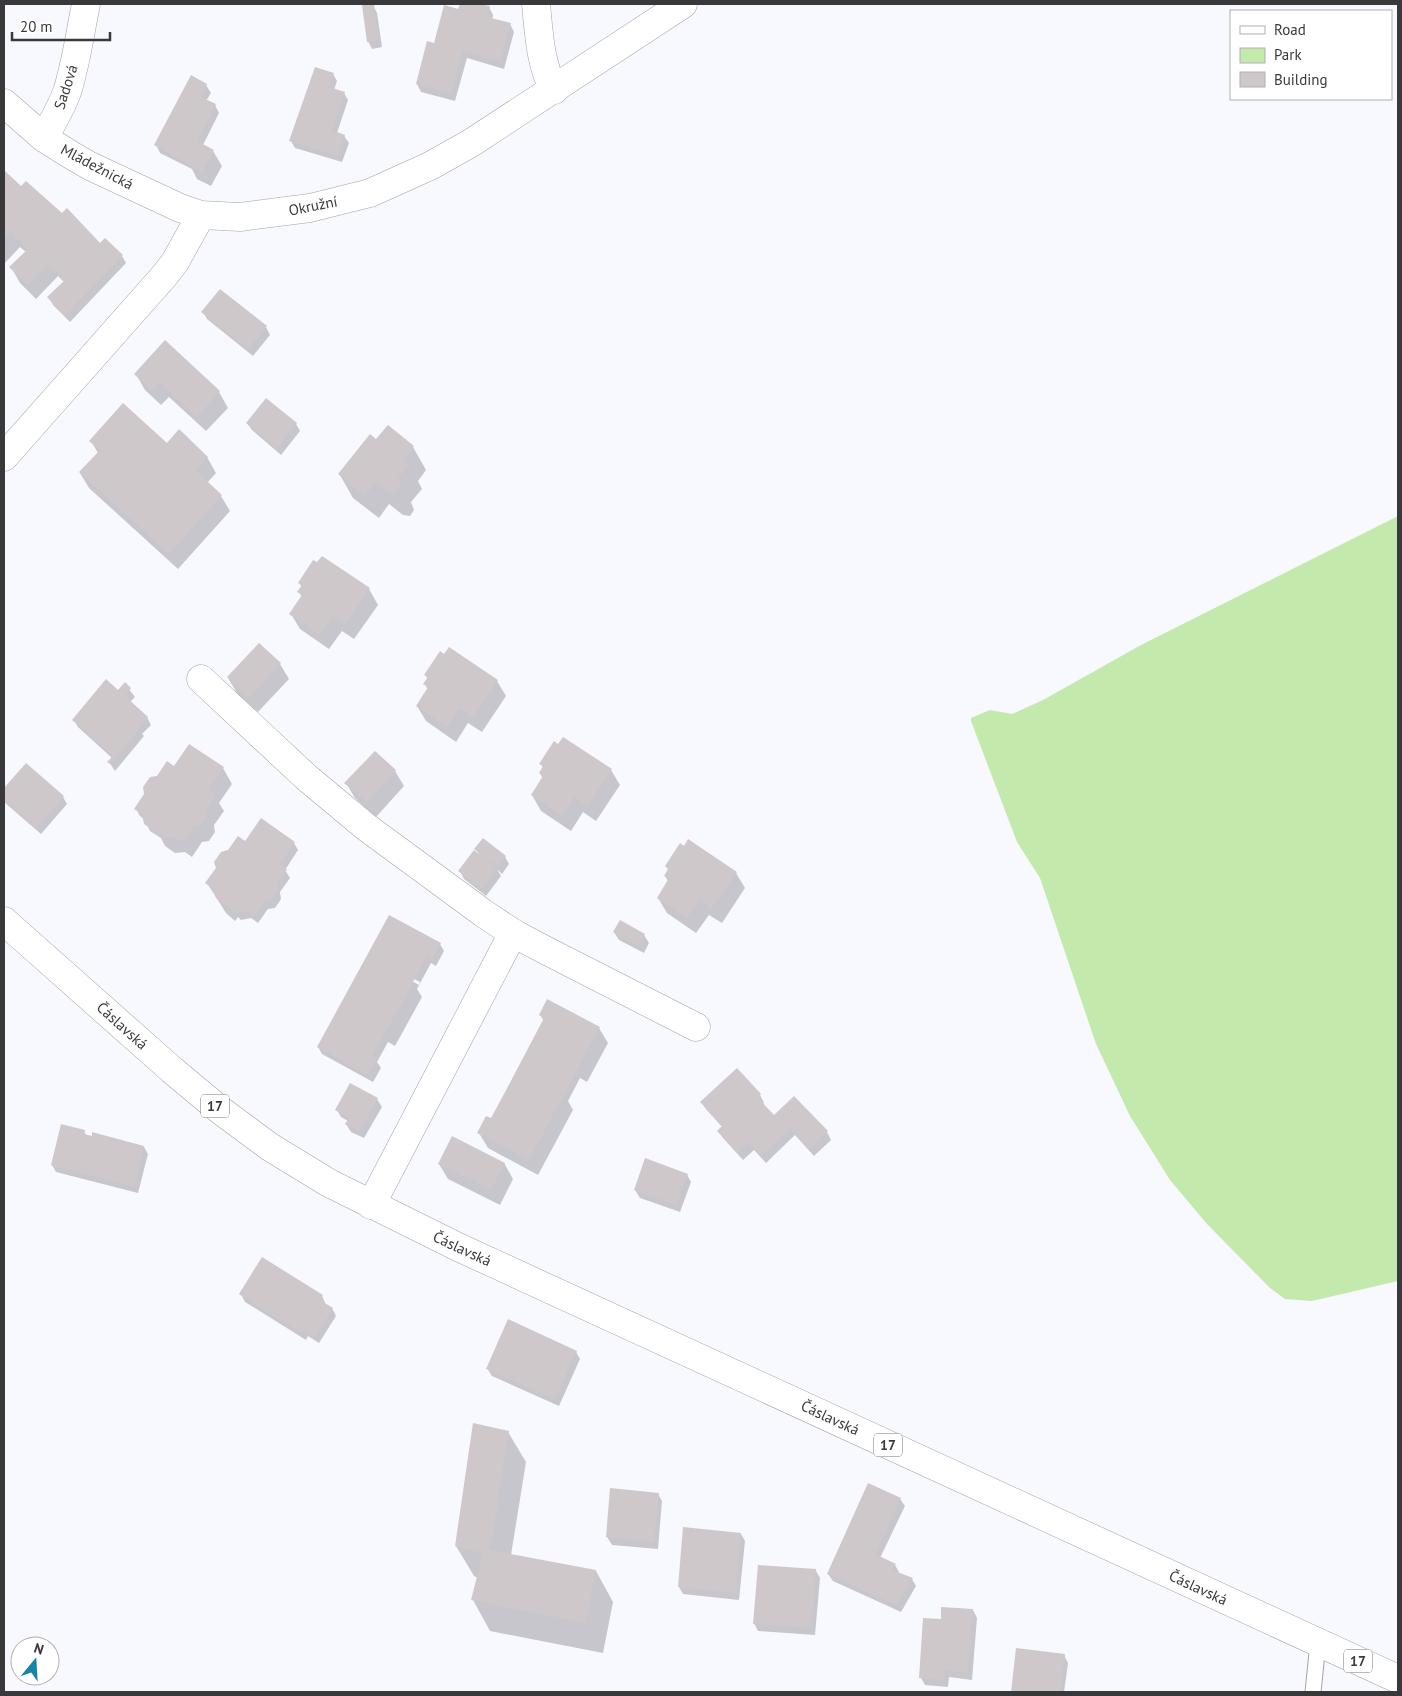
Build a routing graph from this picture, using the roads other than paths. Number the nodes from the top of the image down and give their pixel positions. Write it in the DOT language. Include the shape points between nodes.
graph roads {
  1 [pos="86,4"];
  2 [pos="536,4"];
  3 [pos="683,4"];
  4 [pos="554,90"];
  5 [pos="4,103"];
  6 [pos="44,138"];
  7 [pos="201,215"];
  8 [pos="9,441"];
  9 [pos="201,679"];
  10 [pos="4,921"];
  11 [pos="513,933"];
  12 [pos="696,1027"];
  13 [pos="371,1205"];
  14 [pos="1318,1643"];
  15 [pos="1398,1679"];
  16 [pos="1313,1692"];
  1 -- 6 [label="street, Sadová" via="66,93"];
  2 -- 4 [label="street" via="543,63"];
  3 -- 4 [label="street, Okružní"];
  4 -- 7 [label="street, Okružní" via="472,143 370,193 310,208 240,218"];
  5 -- 6 [label="street, Mládežnická"];
  6 -- 7 [label="street, Mládežnická" via="90,166"];
  7 -- 8 [label="street" via="165,275"];
  9 -- 11 [label="street" via="306,777 366,826"];
  10 -- 13 [label="street, Čáslavská / 17" via="220,1110 270,1147"];
  11 -- 12 [label="street"];
  11 -- 13 [label="street"];
  13 -- 14 [label="street, Čáslavská / 17"];
  14 -- 15 [label="street, Čáslavská / 17"];
  14 -- 16 [label="lane"];
}
